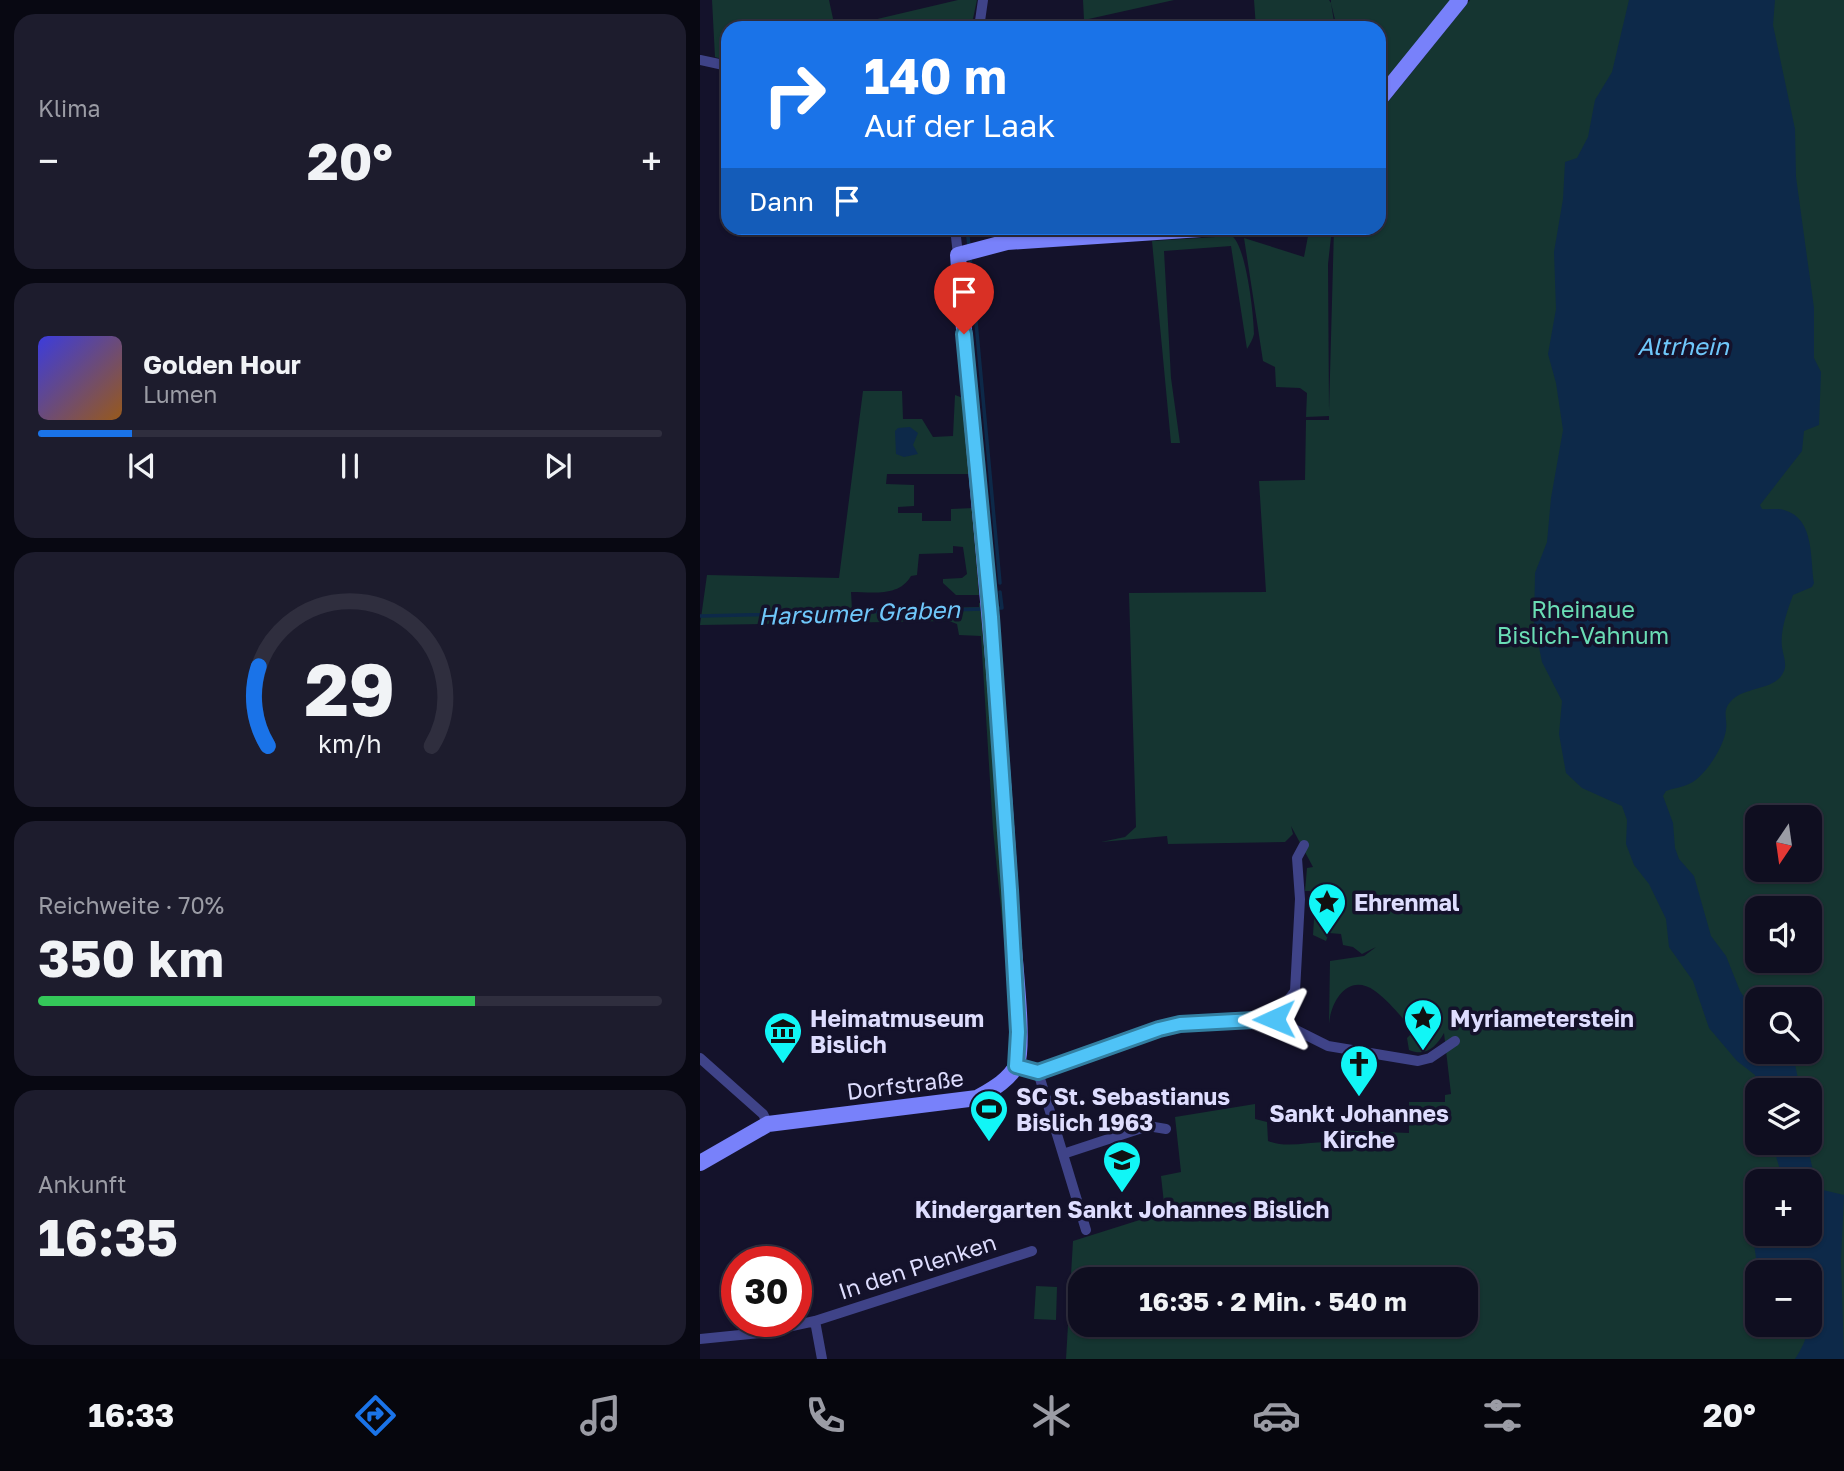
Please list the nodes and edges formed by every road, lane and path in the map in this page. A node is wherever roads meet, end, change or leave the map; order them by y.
1 (983, 0) edge
2 (1460, 0) edge
3 (980, 21) edge
4 (700, 60) edge
5 (721, 64) edge
6 (1386, 91) edge
7 (956, 235) edge
8 (1112, 235) edge
9 (957, 255) junction
10 (1304, 845) dead end
11 (1274, 1019) junction
12 (1455, 1041) dead end
13 (700, 1058) edge
14 (1016, 1066) junction
15 (1038, 1072) junction
16 (768, 1124) junction
17 (1166, 1129) dead end
18 (1063, 1154) junction
19 (700, 1163) edge
20 (1086, 1230) dead end
21 (1032, 1251) dead end
22 (815, 1321) junction
23 (700, 1339) edge
24 (822, 1359) edge

1 - 3 street
2 - 6 main road
4 - 5 street
7 - 9 street
8 - 9 main road
9 - 14 main road
10 - 11 street
11 - 12 street
11 - 15 street
13 - 16 street
14 - 15 street
14 - 16 main road, Dorfstraße
15 - 18 street
16 - 19 main road, Dorfstraße
17 - 18 street
18 - 20 street
21 - 22 street, In den Plenken
22 - 23 street, In den Plenken
22 - 24 street, In den Plenken

